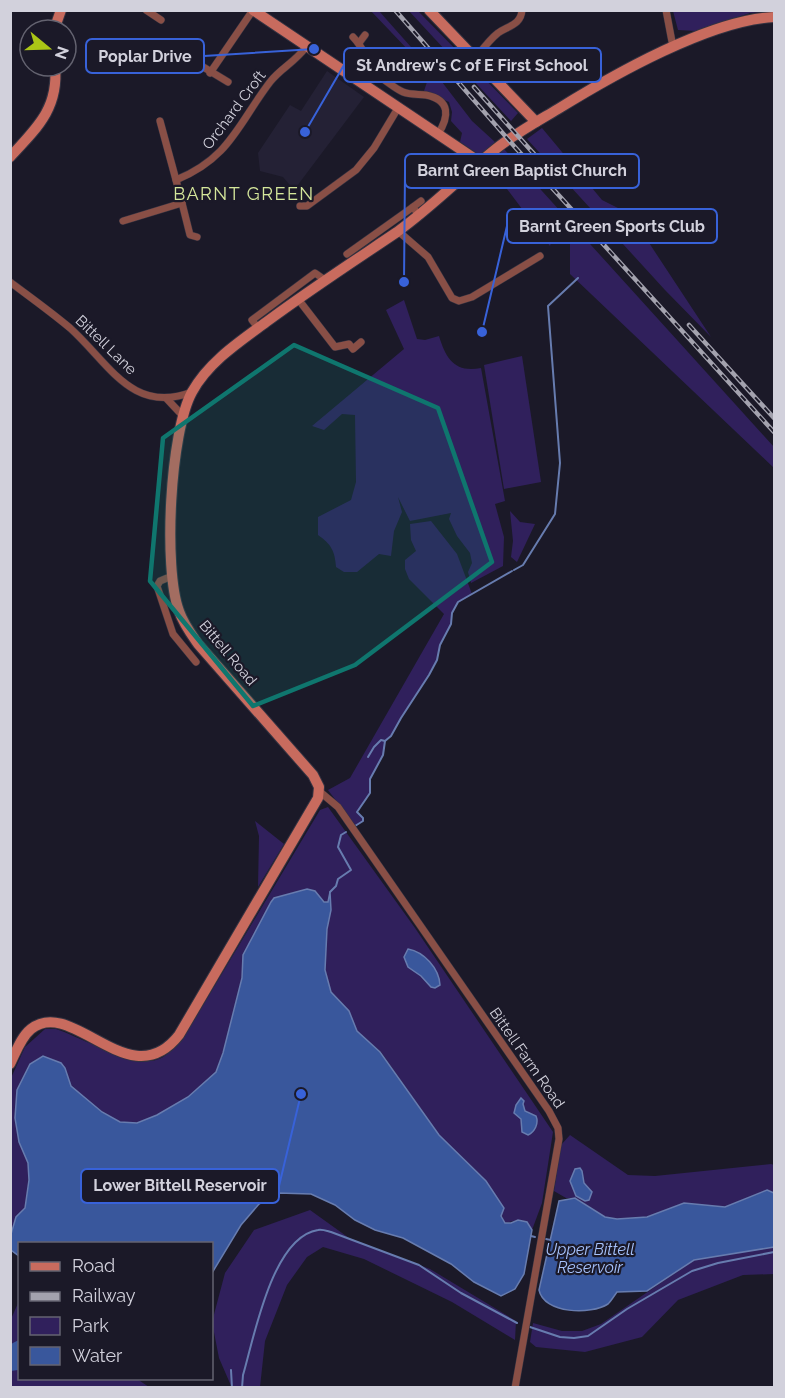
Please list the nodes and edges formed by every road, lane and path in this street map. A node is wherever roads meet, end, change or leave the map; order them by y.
1 (146, 10) edge
2 (253, 10) edge
3 (429, 10) edge
4 (522, 10) edge
5 (666, 10) edge
6 (774, 17) edge
7 (161, 20) dead end
8 (365, 35) dead end
9 (353, 37) dead end
10 (359, 43) junction
11 (306, 47) junction
12 (673, 47) junction
13 (190, 59) dead end
14 (475, 59) junction
15 (210, 73) junction
16 (56, 78) edge
17 (228, 82) dead end
18 (398, 108) junction
19 (160, 121) dead end
20 (536, 122) junction
21 (438, 134) junction
22 (10, 157) edge
23 (481, 163) junction
24 (176, 180) junction
25 (421, 201) dead end
26 (182, 203) junction
27 (300, 206) dead end
28 (416, 211) junction
29 (123, 221) dead end
30 (398, 231) junction
31 (196, 237) dead end
32 (367, 246) junction
33 (347, 254) dead end
34 (540, 256) dead end
35 (325, 280) junction
36 (10, 282) edge
37 (298, 299) junction
38 (258, 328) junction
39 (361, 342) dead end
40 (192, 392) junction
41 (167, 399) junction
42 (182, 415) junction
43 (172, 576) junction
44 (196, 662) dead end
45 (319, 790) junction
46 (10, 1065) edge
47 (515, 1388) edge

1 - 7 street
2 - 11 main road
2 - 15 street
3 - 14 main road
4 - 14 street
5 - 12 street
6 - 12 main road, Bittell Road
8 - 10 street
9 - 10 street
10 - 21 street
11 - 18 main road
11 - 24 street, Orchard Croft
12 - 20 main road, Bittell Road
13 - 15 street
14 - 20 main road
15 - 17 street
16 - 22 main road
18 - 21 main road
18 - 27 street
19 - 24 street
20 - 23 main road, Bittell Road
21 - 23 main road
23 - 28 main road, Bittell Road
24 - 26 street
25 - 28 street
26 - 29 street
26 - 31 street
28 - 30 main road, Bittell Road
28 - 32 street
30 - 32 main road, Bittell Road
30 - 34 street
32 - 33 street
32 - 35 main road, Bittell Road
35 - 37 main road, Bittell Road
35 - 38 street
36 - 41 street, Bittell Lane
37 - 38 main road, Bittell Road
37 - 39 street
38 - 40 main road, Bittell Road
40 - 41 street
40 - 42 main road, Bittell Road
41 - 42 street
42 - 43 main road, Bittell Road
43 - 44 street
43 - 45 main road, Bittell Road
45 - 46 main road
45 - 47 street, Bittell Farm Road

